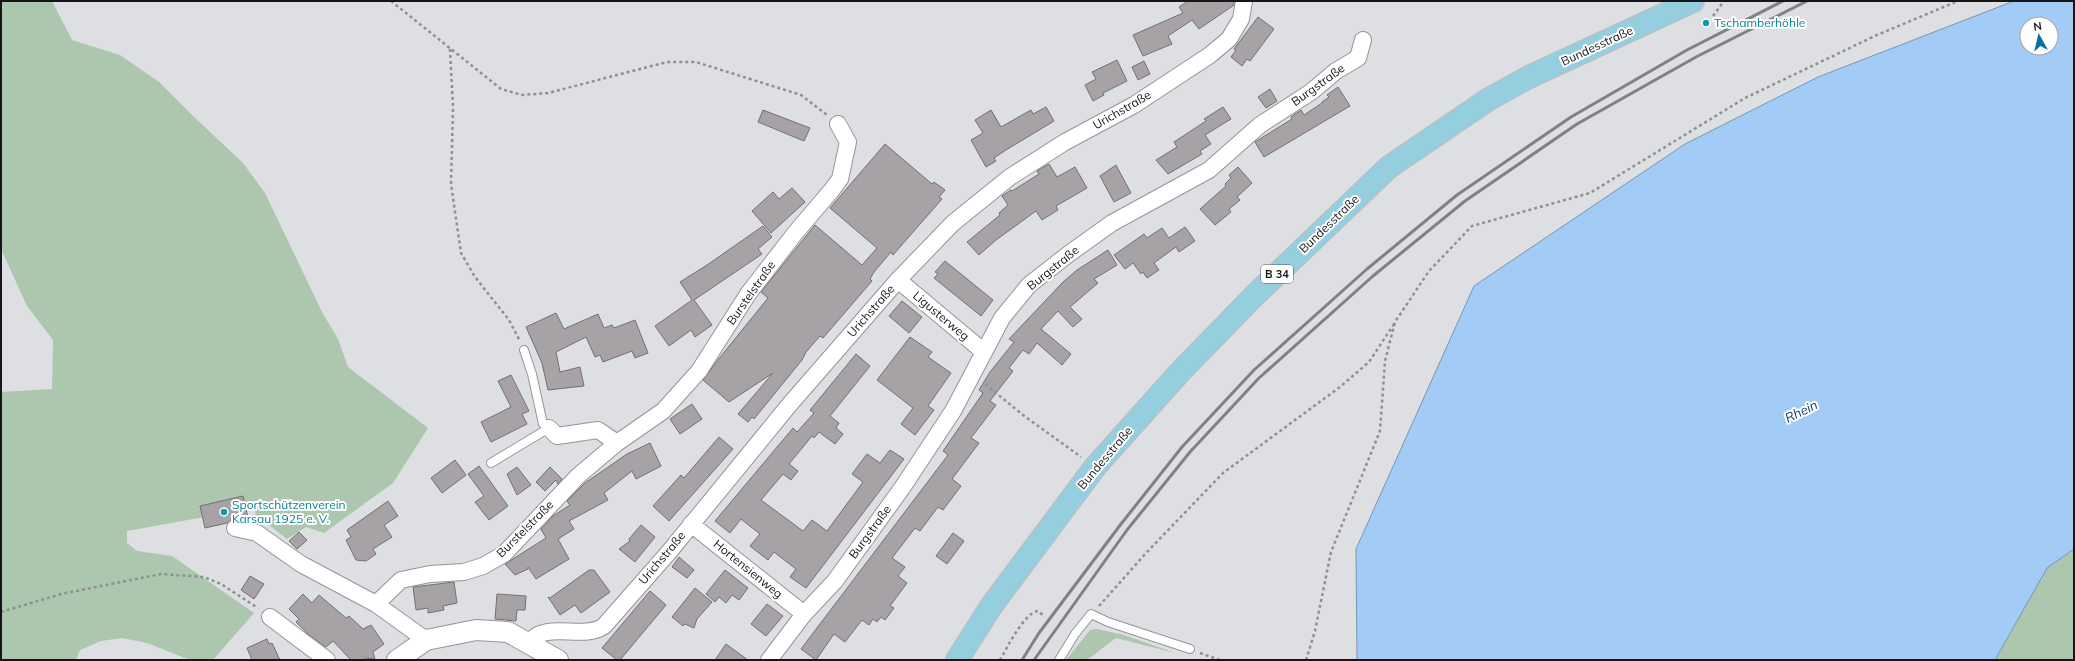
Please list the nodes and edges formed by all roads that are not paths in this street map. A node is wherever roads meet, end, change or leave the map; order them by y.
1 (1244, 1) edge
2 (1694, 1) edge
3 (1363, 40) dead end
4 (838, 124) road end
5 (898, 280) junction
6 (524, 350) road end
7 (984, 352) junction
8 (549, 428) junction
9 (617, 443) junction
10 (490, 463) dead end
11 (691, 524) junction
12 (235, 528) dead end
13 (376, 604) junction
14 (804, 614) junction
15 (270, 617) road end
16 (426, 640) junction
17 (528, 644) junction
18 (1190, 649) road end
19 (327, 660) edge
20 (397, 660) edge
21 (558, 660) edge
22 (769, 660) edge
23 (957, 660) edge
24 (1059, 660) edge

1 - 5 street, Urichstraße
2 - 23 main road, Bundesstraße / B 34
3 - 7 street, Burgstraße
4 - 9 street, Burstelstraße
5 - 7 street, Ligusterweg
5 - 11 street, Urichstraße
6 - 8 lane
7 - 14 street, Burgstraße
8 - 9 street
8 - 10 lane
9 - 13 street, Burstelstraße
11 - 14 street, Hortensienweg
11 - 17 street, Urichstraße
12 - 13 street
13 - 16 street
14 - 22 street, Burgstraße
15 - 19 street
16 - 17 street
16 - 20 street
17 - 21 street
18 - 24 lane

